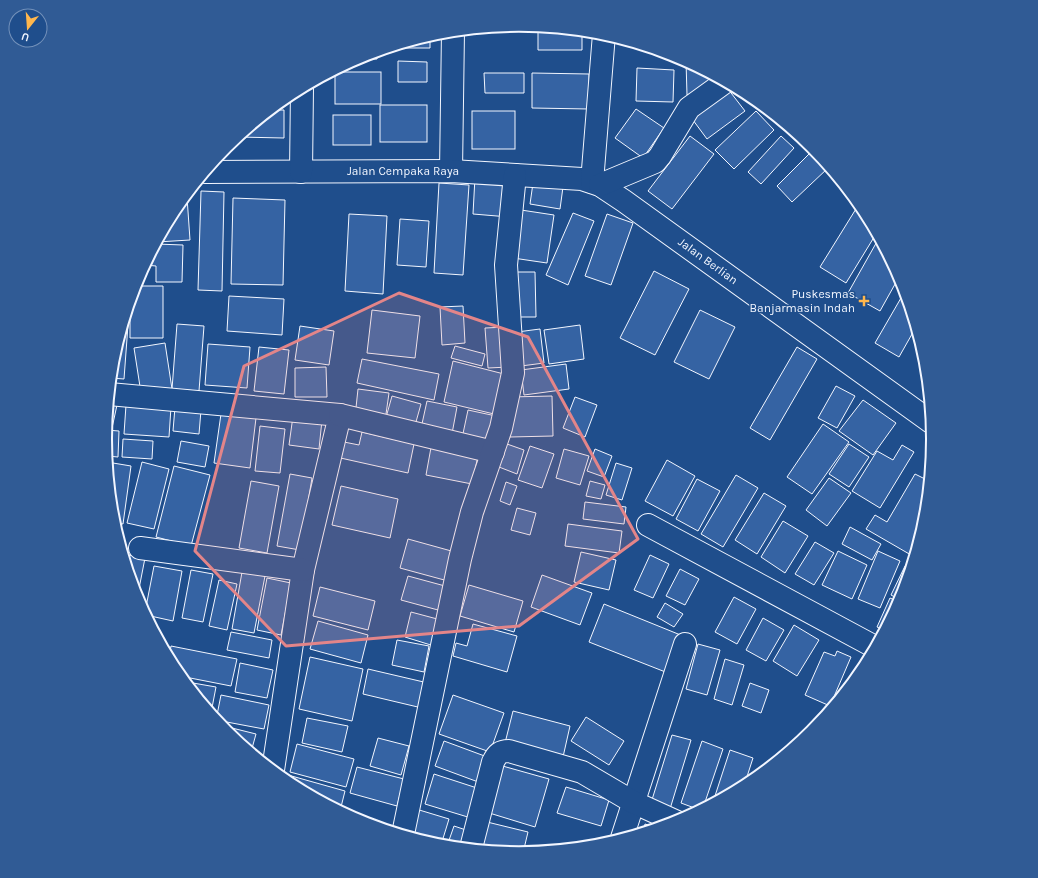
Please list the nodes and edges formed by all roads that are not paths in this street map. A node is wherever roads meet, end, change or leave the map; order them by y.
1 (453, 38) edge
2 (604, 41) edge
3 (720, 86) edge
4 (302, 96) edge
5 (451, 171) junction
6 (212, 172) edge
7 (301, 172) junction
8 (515, 175) junction
9 (596, 183) junction
10 (114, 394) edge
11 (340, 415) junction
12 (925, 418) edge
13 (493, 452) junction
14 (648, 525) dead end
15 (140, 548) dead end
16 (303, 570) junction
17 (686, 644) dead end
18 (870, 644) edge
19 (274, 764) edge
20 (633, 802) junction
21 (668, 818) edge
22 (404, 829) edge
23 (624, 832) edge
24 (472, 843) edge

1 - 5 street
2 - 9 street
3 - 9 street
4 - 7 street
5 - 7 street, Jalan Cempaka Raya
5 - 8 street, Jalan Cempaka Raya
6 - 7 street, Jalan Cempaka Raya
8 - 9 street, Jalan Cempaka Raya
8 - 13 street
9 - 12 street, Jalan Berlian
10 - 11 street
11 - 13 street
11 - 16 street
13 - 22 street
14 - 18 street
15 - 16 street
16 - 19 street
17 - 20 street
20 - 21 street
20 - 23 street
20 - 24 street

